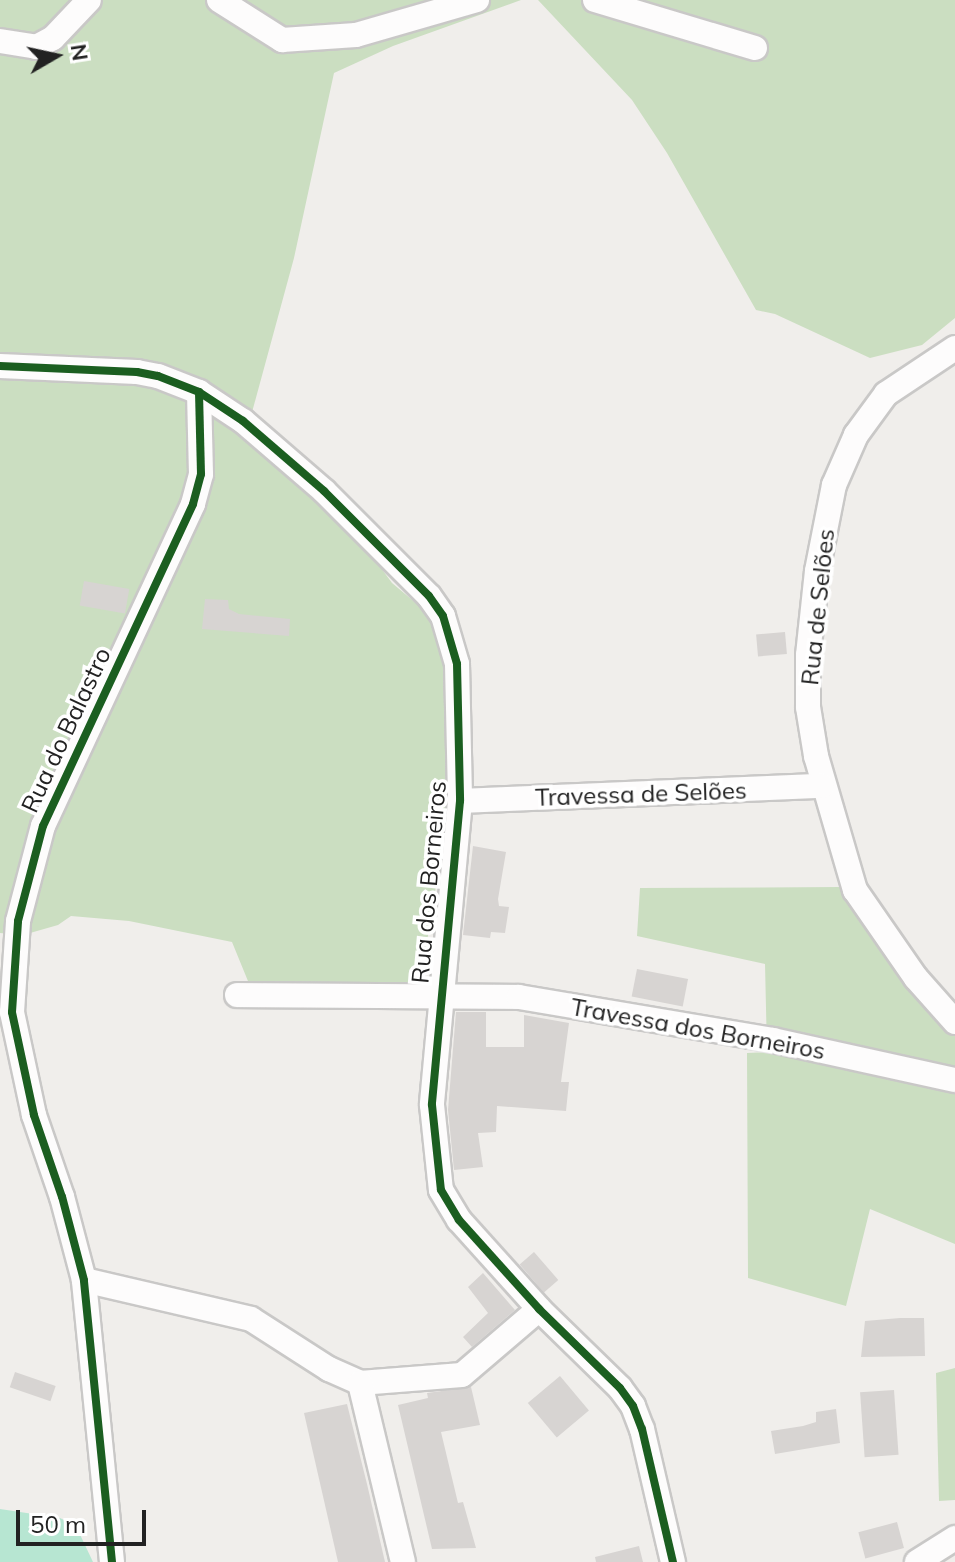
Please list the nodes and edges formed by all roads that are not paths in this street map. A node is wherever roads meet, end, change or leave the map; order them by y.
1 (89, 0) edge
2 (219, 0) edge
3 (477, 0) edge
4 (595, 0) edge
5 (0, 41) edge
6 (755, 48) dead end
7 (955, 348) edge
8 (0, 366) edge
9 (199, 392) junction
10 (822, 786) junction
11 (460, 801) junction
12 (9, 921) edge
13 (439, 994) junction
14 (237, 995) dead end
15 (955, 1022) edge
16 (955, 1080) edge
17 (84, 1280) junction
18 (539, 1309) junction
19 (360, 1383) junction
20 (955, 1538) edge
21 (112, 1562) edge
22 (403, 1562) edge
23 (673, 1562) edge
24 (917, 1562) edge

1 - 5 street
2 - 3 street
4 - 6 street
7 - 10 street, Rua de Selões
8 - 9 street, Rua dos Borneiros
9 - 11 street, Rua dos Borneiros
9 - 12 street, Rua do Balastro
10 - 11 street, Travessa de Selões
10 - 15 street, Rua de Selões
11 - 13 street, Rua dos Borneiros
12 - 17 street, Rua do Balastro
13 - 14 street, Travessa dos Borneiros
13 - 16 street, Travessa dos Borneiros
13 - 18 street, Rua dos Borneiros
17 - 19 street
17 - 21 street, Rua do Balastro
18 - 19 street
18 - 23 street, Rua dos Borneiros
19 - 22 street
20 - 24 street

